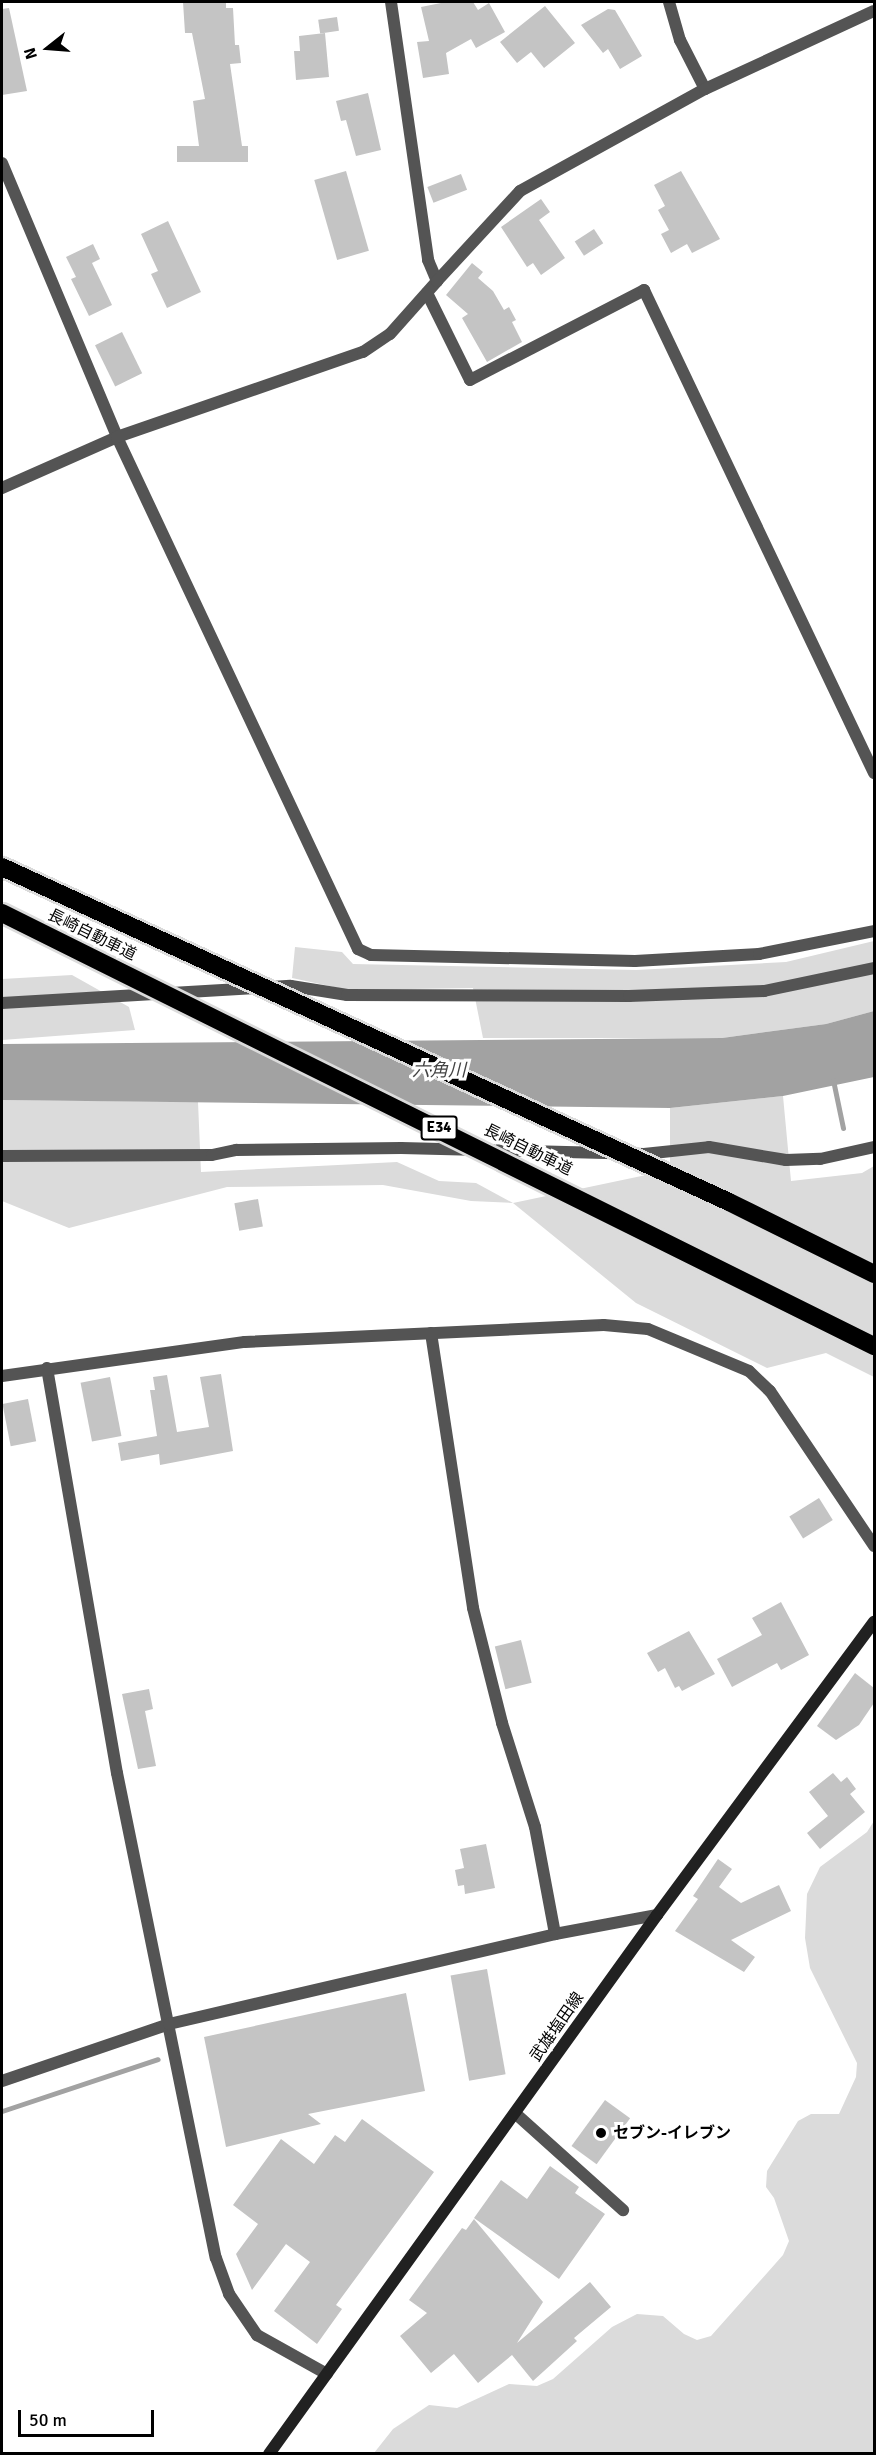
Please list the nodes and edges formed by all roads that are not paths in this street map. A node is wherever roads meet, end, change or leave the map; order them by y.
1 (391, 2) edge
2 (669, 2) edge
3 (874, 11) edge
4 (705, 89) junction
5 (2, 163) edge
6 (437, 281) junction
7 (427, 293) junction
8 (117, 437) junction
9 (2, 488) edge
10 (874, 773) edge
11 (2, 867) edge
12 (2, 913) edge
13 (874, 931) edge
14 (874, 968) edge
15 (2, 1003) edge
16 (874, 1147) edge
17 (2, 1156) edge
18 (874, 1274) edge
19 (431, 1333) junction
20 (874, 1346) edge
21 (47, 1368) junction
22 (2, 1376) edge
23 (874, 1546) edge
24 (874, 1622) edge
25 (657, 1915) junction
26 (555, 1934) junction
27 (169, 2024) junction
28 (2, 2081) edge
29 (516, 2114) junction
30 (623, 2210) dead end
31 (327, 2374) junction
32 (269, 2454) edge

1 - 6 street
2 - 4 street
3 - 4 street
4 - 6 street
5 - 8 street
6 - 7 street
7 - 8 street
7 - 10 street
8 - 9 street
8 - 13 street
11 - 18 highway, 長崎自動車道, bridge
12 - 20 highway, 長崎自動車道 / E34, bridge
14 - 15 street
16 - 17 street
19 - 21 street
19 - 23 street
19 - 26 street
21 - 22 street
21 - 27 street
24 - 25 main road, 武雄塩田線
25 - 26 street
25 - 29 main road, 武雄塩田線
26 - 27 street
27 - 28 street
27 - 31 street
29 - 30 street
29 - 31 main road, 武雄塩田線
31 - 32 main road, 武雄塩田線

